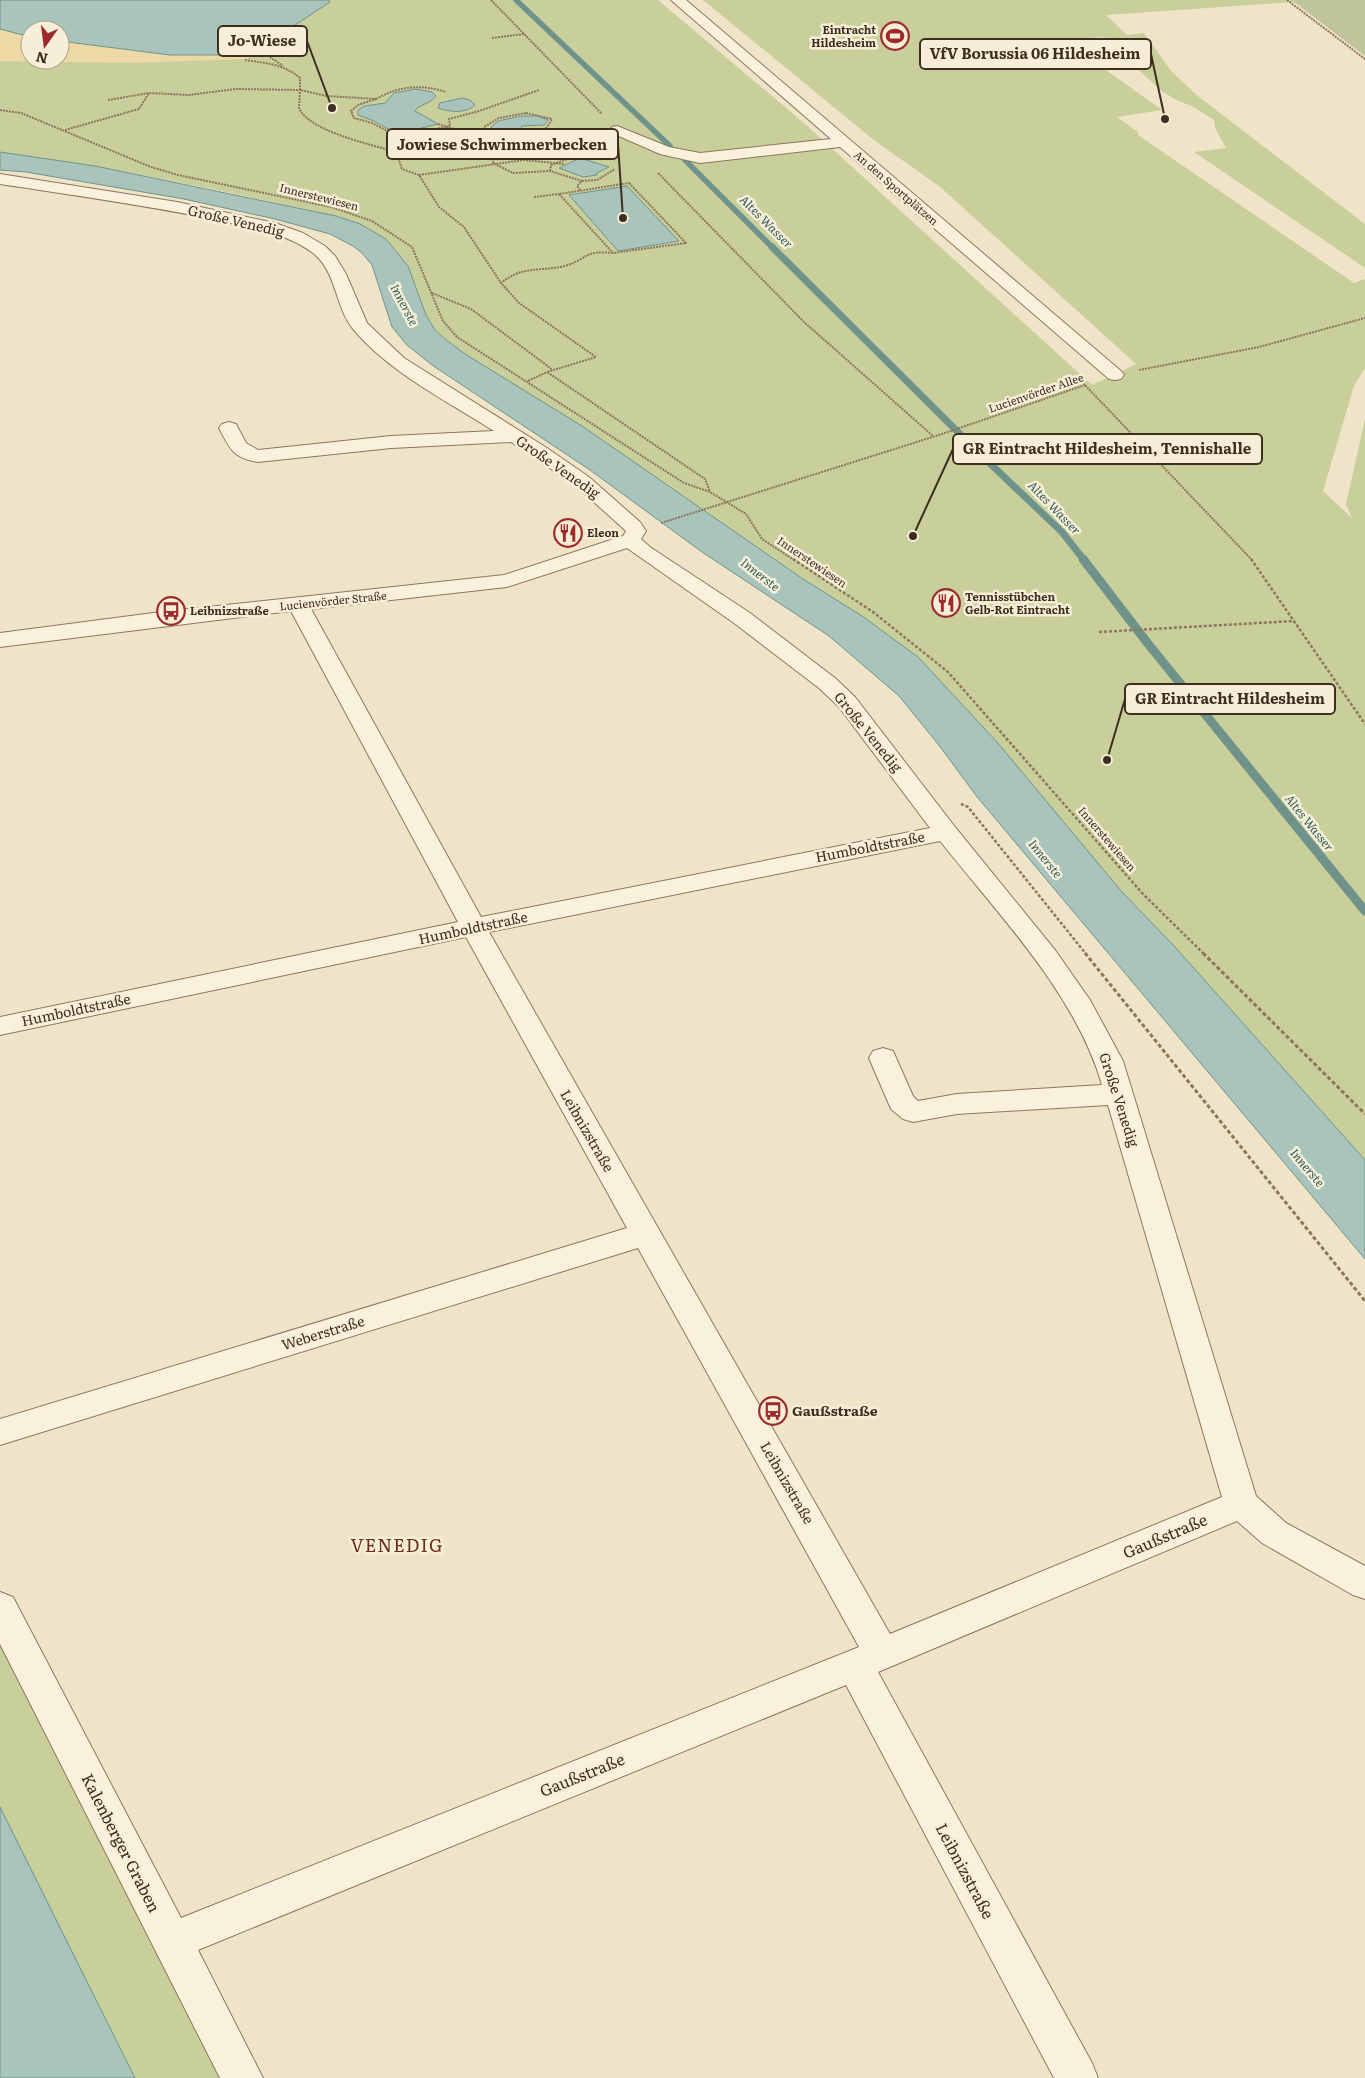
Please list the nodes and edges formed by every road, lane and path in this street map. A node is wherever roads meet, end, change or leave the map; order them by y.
1 (491, 0) edge
2 (678, 0) edge
3 (1288, 0) edge
4 (243, 31) dead end
5 (525, 34) junction
6 (278, 38) dead end
7 (492, 38) dead end
8 (260, 50) dead end
9 (245, 60) dead end
10 (1365, 60) edge
11 (283, 66) junction
12 (300, 90) junction
13 (539, 90) dead end
14 (446, 92) dead end
15 (149, 93) junction
16 (376, 99) junction
17 (108, 100) dead end
18 (0, 110) edge
19 (438, 124) dead end
20 (450, 126) junction
21 (617, 130) joint
22 (64, 131) junction
23 (461, 136) junction
24 (499, 138) junction
25 (476, 142) junction
26 (843, 142) junction
27 (396, 152) junction
28 (573, 157) dead end
29 (493, 163) junction
30 (555, 163) junction
31 (564, 164) dead end
32 (615, 169) dead end
33 (550, 171) junction
34 (659, 173) dead end
35 (419, 175) junction
36 (0, 179) edge
37 (582, 181) junction
38 (580, 190) junction
39 (559, 194) junction
40 (534, 197) dead end
41 (614, 254) junction
42 (501, 284) junction
43 (431, 293) junction
44 (1365, 318) edge
45 (553, 370) junction
46 (547, 372) junction
47 (1115, 375) junction
48 (528, 381) junction
49 (1085, 385) junction
50 (229, 428) dead end
51 (515, 436) junction
52 (933, 436) junction
53 (710, 492) junction
54 (730, 502) junction
55 (655, 525) dead end
56 (630, 540) junction
57 (298, 605) junction
58 (1294, 621) junction
59 (1099, 632) dead end
60 (0, 640) edge
61 (1365, 724) edge
62 (959, 803) dead end
63 (946, 832) junction
64 (473, 929) junction
65 (0, 1026) edge
66 (883, 1058) dead end
67 (1119, 1094) junction
68 (1365, 1114) edge
69 (646, 1234) junction
70 (1365, 1301) edge
71 (0, 1432) edge
72 (1241, 1504) junction
73 (1365, 1584) edge
74 (0, 1608) edge
75 (868, 1659) junction
76 (172, 1942) junction
77 (242, 2078) edge
78 (1077, 2078) edge

1 - 5 path
2 - 26 street, An den Sportplätzen
3 - 10 path
4 - 6 path
5 - 7 path
5 - 21 path
8 - 11 path
9 - 11 path
11 - 12 path
12 - 15 path
12 - 16 path
12 - 27 path
13 - 20 path
14 - 16 path
15 - 17 path
15 - 22 path
16 - 20 path
18 - 22 path, Innerstewiesen
19 - 20 path
20 - 23 path
21 - 26 street
22 - 43 path, Innerstewiesen
23 - 25 path
23 - 27 path
24 - 24 path
24 - 25 path
25 - 29 path
26 - 47 street, An den Sportplätzen
27 - 35 path
28 - 30 path
29 - 30 path
29 - 33 path
29 - 35 path
30 - 31 path
30 - 33 path
32 - 37 path
33 - 37 path
34 - 52 path
35 - 42 path
36 - 51 street, Große Venedig
37 - 38 path
38 - 39 path
38 - 41 path
39 - 40 path
39 - 41 path
41 - 42 path
42 - 45 path
43 - 45 path
43 - 48 path, Innerstewiesen
44 - 47 path, Lucienvörder Allee
45 - 46 path
46 - 48 path
46 - 53 path
47 - 49 path, Lucienvörder Allee
48 - 53 path, Innerstewiesen
49 - 52 path, Lucienvörder Allee
49 - 58 path
50 - 51 street
51 - 56 street, Große Venedig
52 - 54 path, Lucienvörder Allee
53 - 54 path, Innerstewiesen
54 - 55 path, Lucienvörder Allee
54 - 68 path, Innerstewiesen
56 - 57 street, Lucienvörder Straße
56 - 63 street, Große Venedig
57 - 60 street, Lucienvörder Straße
57 - 64 street, Leibnizstraße
58 - 59 path
58 - 61 path
62 - 70 path
63 - 64 street, Humboldtstraße
63 - 67 street, Große Venedig
64 - 65 street, Humboldtstraße
64 - 69 street, Leibnizstraße
66 - 67 street
67 - 72 street, Große Venedig
69 - 71 street, Weberstraße
69 - 75 street, Leibnizstraße
72 - 73 street
72 - 75 street, Gaußstraße
74 - 76 street, Kalenberger Graben
75 - 76 street, Gaußstraße
75 - 78 street, Leibnizstraße
76 - 77 street, Kalenberger Graben

